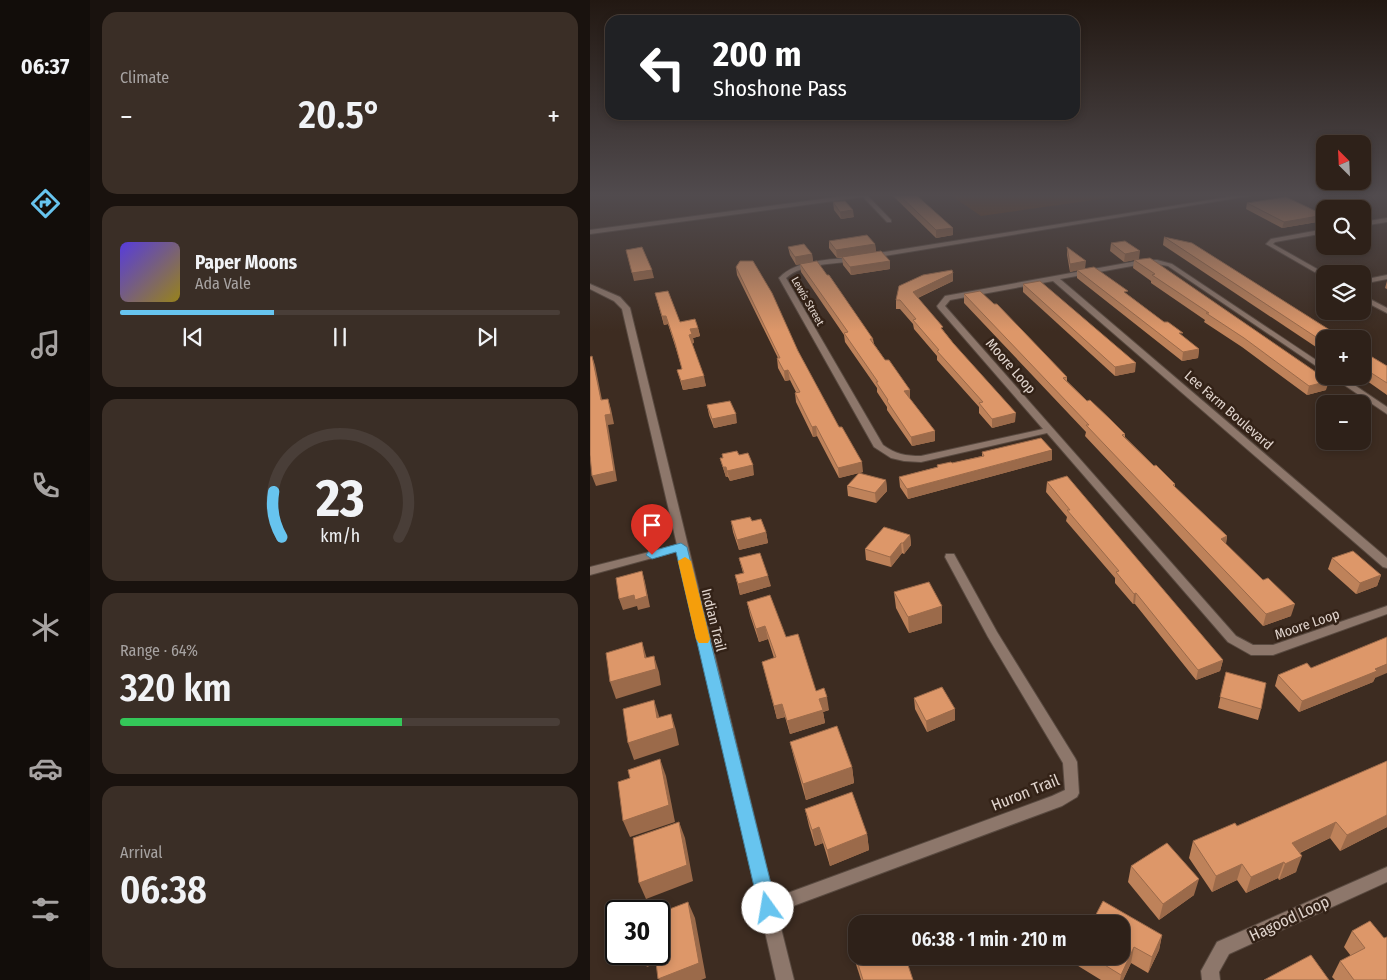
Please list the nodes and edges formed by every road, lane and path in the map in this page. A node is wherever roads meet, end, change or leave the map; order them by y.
1 (976, 240) edge
2 (1275, 240) edge
3 (1316, 271) edge
4 (1387, 277) edge
5 (1054, 278) junction
6 (1371, 280) edge
7 (590, 286) edge
8 (1371, 303) edge
9 (1387, 311) edge
10 (1316, 364) edge
11 (1348, 385) edge
12 (1387, 411) edge
13 (1049, 430) junction
14 (681, 547) junction
15 (950, 557) dead end
16 (1387, 564) edge
17 (590, 571) edge
18 (1387, 610) edge
19 (1387, 874) edge
20 (768, 908) junction
21 (785, 980) edge
22 (1211, 980) edge

1 - 13 street, Lewis Street
2 - 3 street
4 - 6 street
5 - 10 street, Moore Loop
5 - 13 street, Moore Loop
5 - 16 street, Lee Farm Boulevard
7 - 14 street, Indian Trail
8 - 9 street
11 - 12 street
13 - 18 street, Moore Loop
14 - 17 street
14 - 20 street, Indian Trail
15 - 20 street, Huron Trail
19 - 22 street, Hagood Loop
20 - 21 street, Indian Trail

